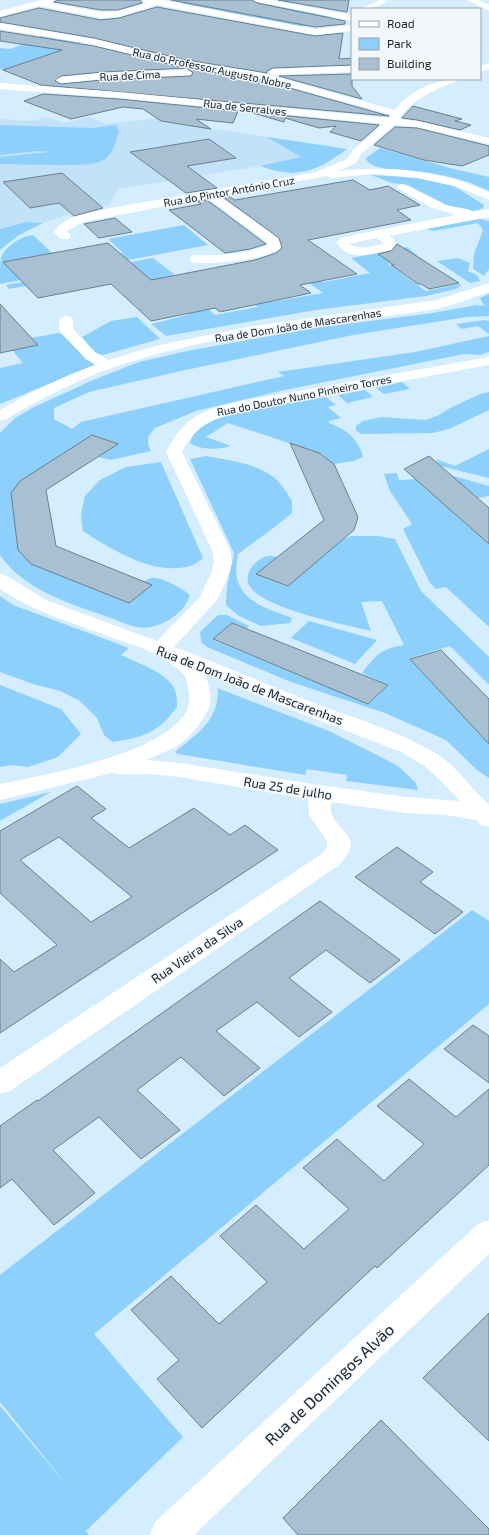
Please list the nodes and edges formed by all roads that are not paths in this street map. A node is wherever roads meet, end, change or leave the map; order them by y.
1 (50, 0) edge
2 (145, 0) edge
3 (257, 0) edge
4 (471, 0) edge
5 (159, 1) edge
6 (387, 1) edge
7 (38, 3) junction
8 (0, 8) edge
9 (366, 8) edge
10 (489, 8) edge
11 (11, 11) junction
12 (0, 14) edge
13 (349, 16) edge
14 (0, 26) edge
15 (351, 28) edge
16 (306, 30) junction
17 (351, 69) edge
18 (238, 72) junction
19 (451, 80) edge
20 (2, 86) edge
21 (395, 118) junction
22 (489, 141) edge
23 (352, 161) junction
24 (372, 171) junction
25 (319, 175) junction
26 (403, 187) dead end
27 (210, 195) junction
28 (489, 196) edge
29 (486, 213) edge
30 (378, 234) dead end
31 (65, 236) dead end
32 (196, 259) dead end
33 (488, 287) edge
34 (66, 320) dead end
35 (489, 361) edge
36 (107, 366) junction
37 (0, 416) edge
38 (0, 580) edge
39 (160, 649) junction
40 (92, 771) junction
41 (0, 792) edge
42 (319, 793) junction
43 (487, 815) edge
44 (0, 1083) edge
45 (489, 1234) edge
46 (168, 1535) edge

1 - 7 street
2 - 5 street
3 - 13 street
4 - 10 street
5 - 7 street
5 - 16 street
6 - 9 street
7 - 11 street
8 - 11 street
11 - 12 street
13 - 16 street
14 - 18 street, Rua do Professor Augusto Nobre
15 - 16 street
17 - 18 street, Rua de Cima
18 - 20 street, Rua de Cima
18 - 21 street, Rua do Professor Augusto Nobre
19 - 21 street, Rua do Pintor António Cruz
20 - 21 street, Rua de Serralves
21 - 22 street, Rua de Serralves
21 - 23 street, Rua do Pintor António Cruz
23 - 24 street
23 - 25 street, Rua do Pintor António Cruz
24 - 25 street
24 - 28 street
25 - 27 street, Rua do Pintor António Cruz
26 - 29 street
27 - 31 street, Rua do Pintor António Cruz
27 - 32 street
29 - 30 street
33 - 36 street, Rua de Dom João de Mascarenhas
34 - 36 street
35 - 39 street, Rua do Doutor Nuno Pinheiro Torres
36 - 37 street, Rua de Dom João de Mascarenhas
38 - 39 street, Rua de Dom João de Mascarenhas
39 - 40 street
39 - 43 street, Rua de Dom João de Mascarenhas
40 - 41 street
40 - 42 street, Rua 25 de julho
42 - 43 street, Rua 25 de julho
42 - 44 street, Rua Vieira da Silva
45 - 46 street, Rua de Domingos Alvão

